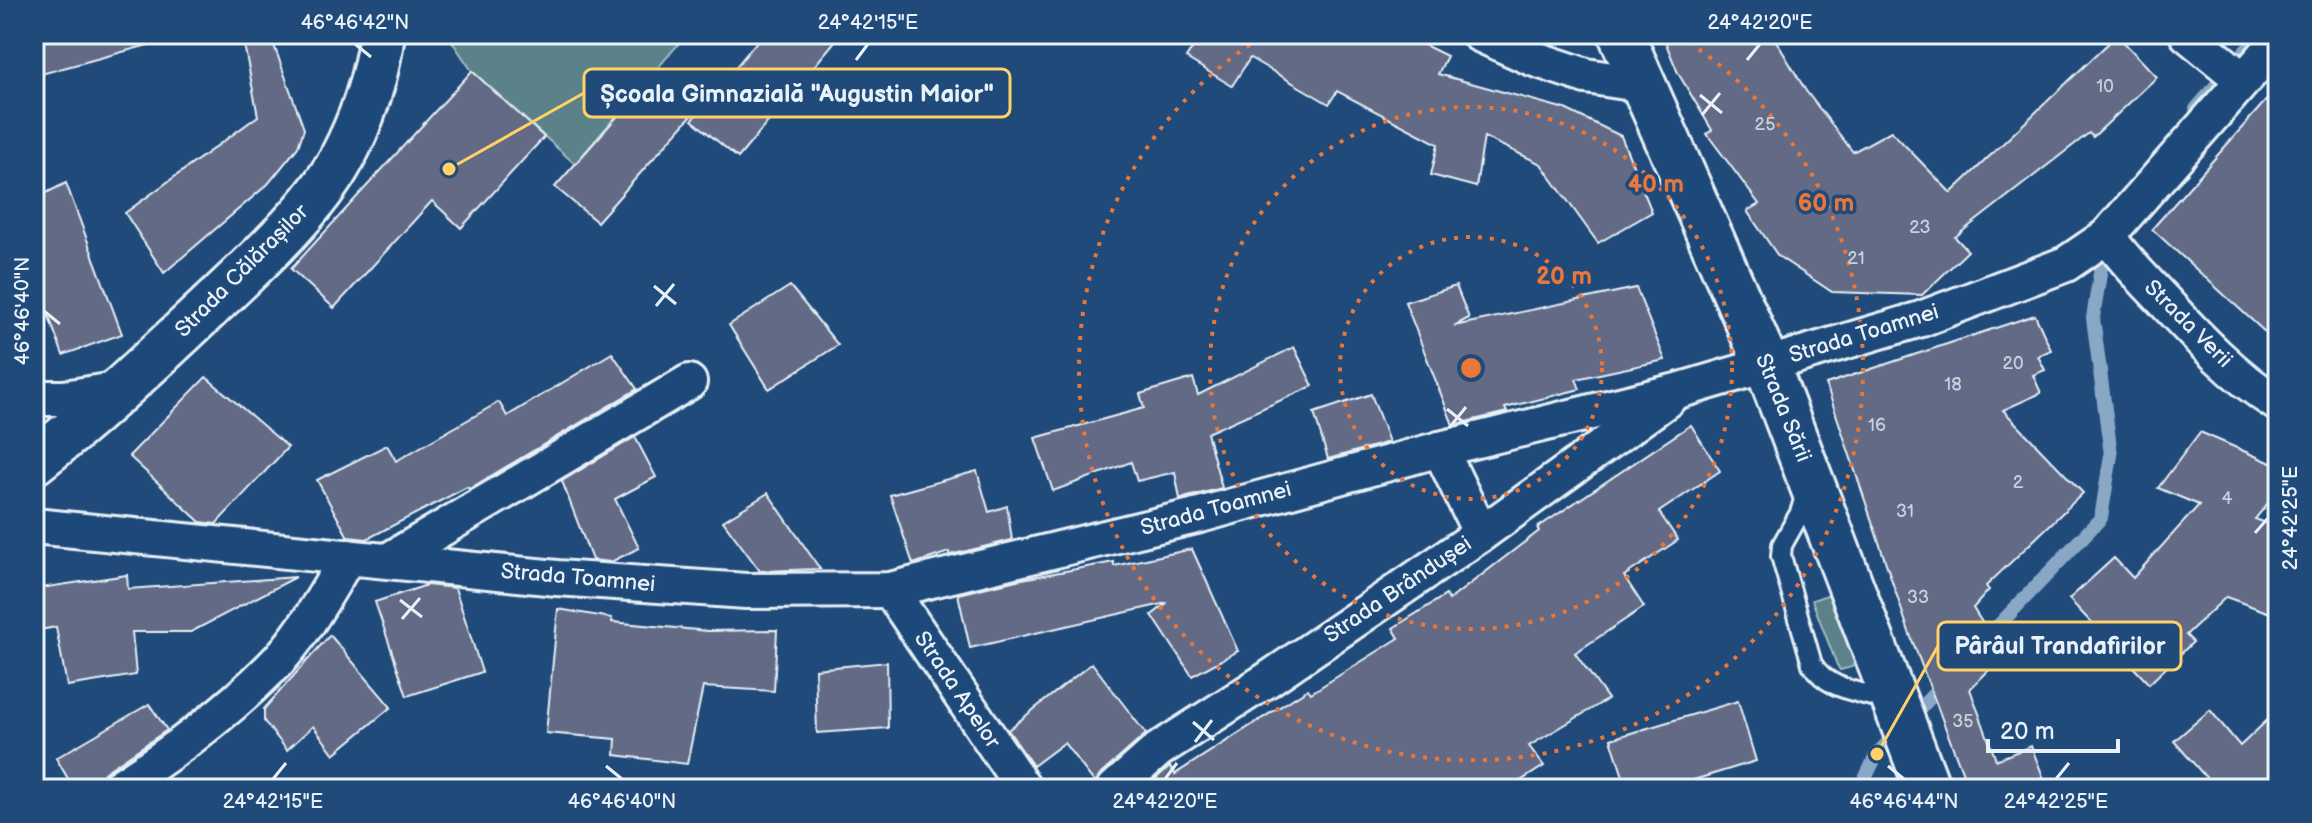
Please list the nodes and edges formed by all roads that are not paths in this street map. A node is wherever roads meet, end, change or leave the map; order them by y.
1 (382, 34) edge
2 (1479, 34) edge
3 (1621, 34) edge
4 (2187, 34) edge
5 (2278, 41) edge
6 (2243, 80) junction
7 (1645, 85) junction
8 (2107, 236) junction
9 (1766, 363) junction
10 (689, 382) dead end
11 (121, 389) junction
12 (1681, 390) junction
13 (34, 398) edge
14 (2278, 404) edge
15 (1440, 449) junction
16 (34, 462) edge
17 (1811, 479) junction
18 (34, 526) edge
19 (1481, 534) junction
20 (348, 557) junction
21 (389, 560) junction
22 (890, 590) junction
23 (1897, 704) junction
24 (1922, 772) edge
25 (116, 789) edge
26 (1024, 789) edge
27 (1114, 789) edge

1 - 11 street, Strada Călărașilor
2 - 7 street
3 - 7 street, Strada Sării
4 - 6 street
5 - 6 street, Strada Toamnei
6 - 8 street, Strada Toamnei
7 - 9 street, Strada Sării
8 - 9 street, Strada Toamnei
8 - 14 street, Strada Verii
9 - 12 street, Strada Toamnei
9 - 17 street, Strada Sării
10 - 21 street
11 - 13 street
11 - 16 street, Strada Călărașilor
12 - 15 street, Strada Toamnei
12 - 19 street, Strada Brândușei
15 - 19 street
15 - 22 street, Strada Toamnei
17 - 23 street, Strada Sării
17 - 23 lane
18 - 20 street, Strada Toamnei
19 - 27 street, Strada Brândușei
20 - 21 street, Strada Toamnei
20 - 25 street
21 - 22 street, Strada Toamnei
22 - 26 street, Strada Apelor
23 - 24 street, Strada Sării

